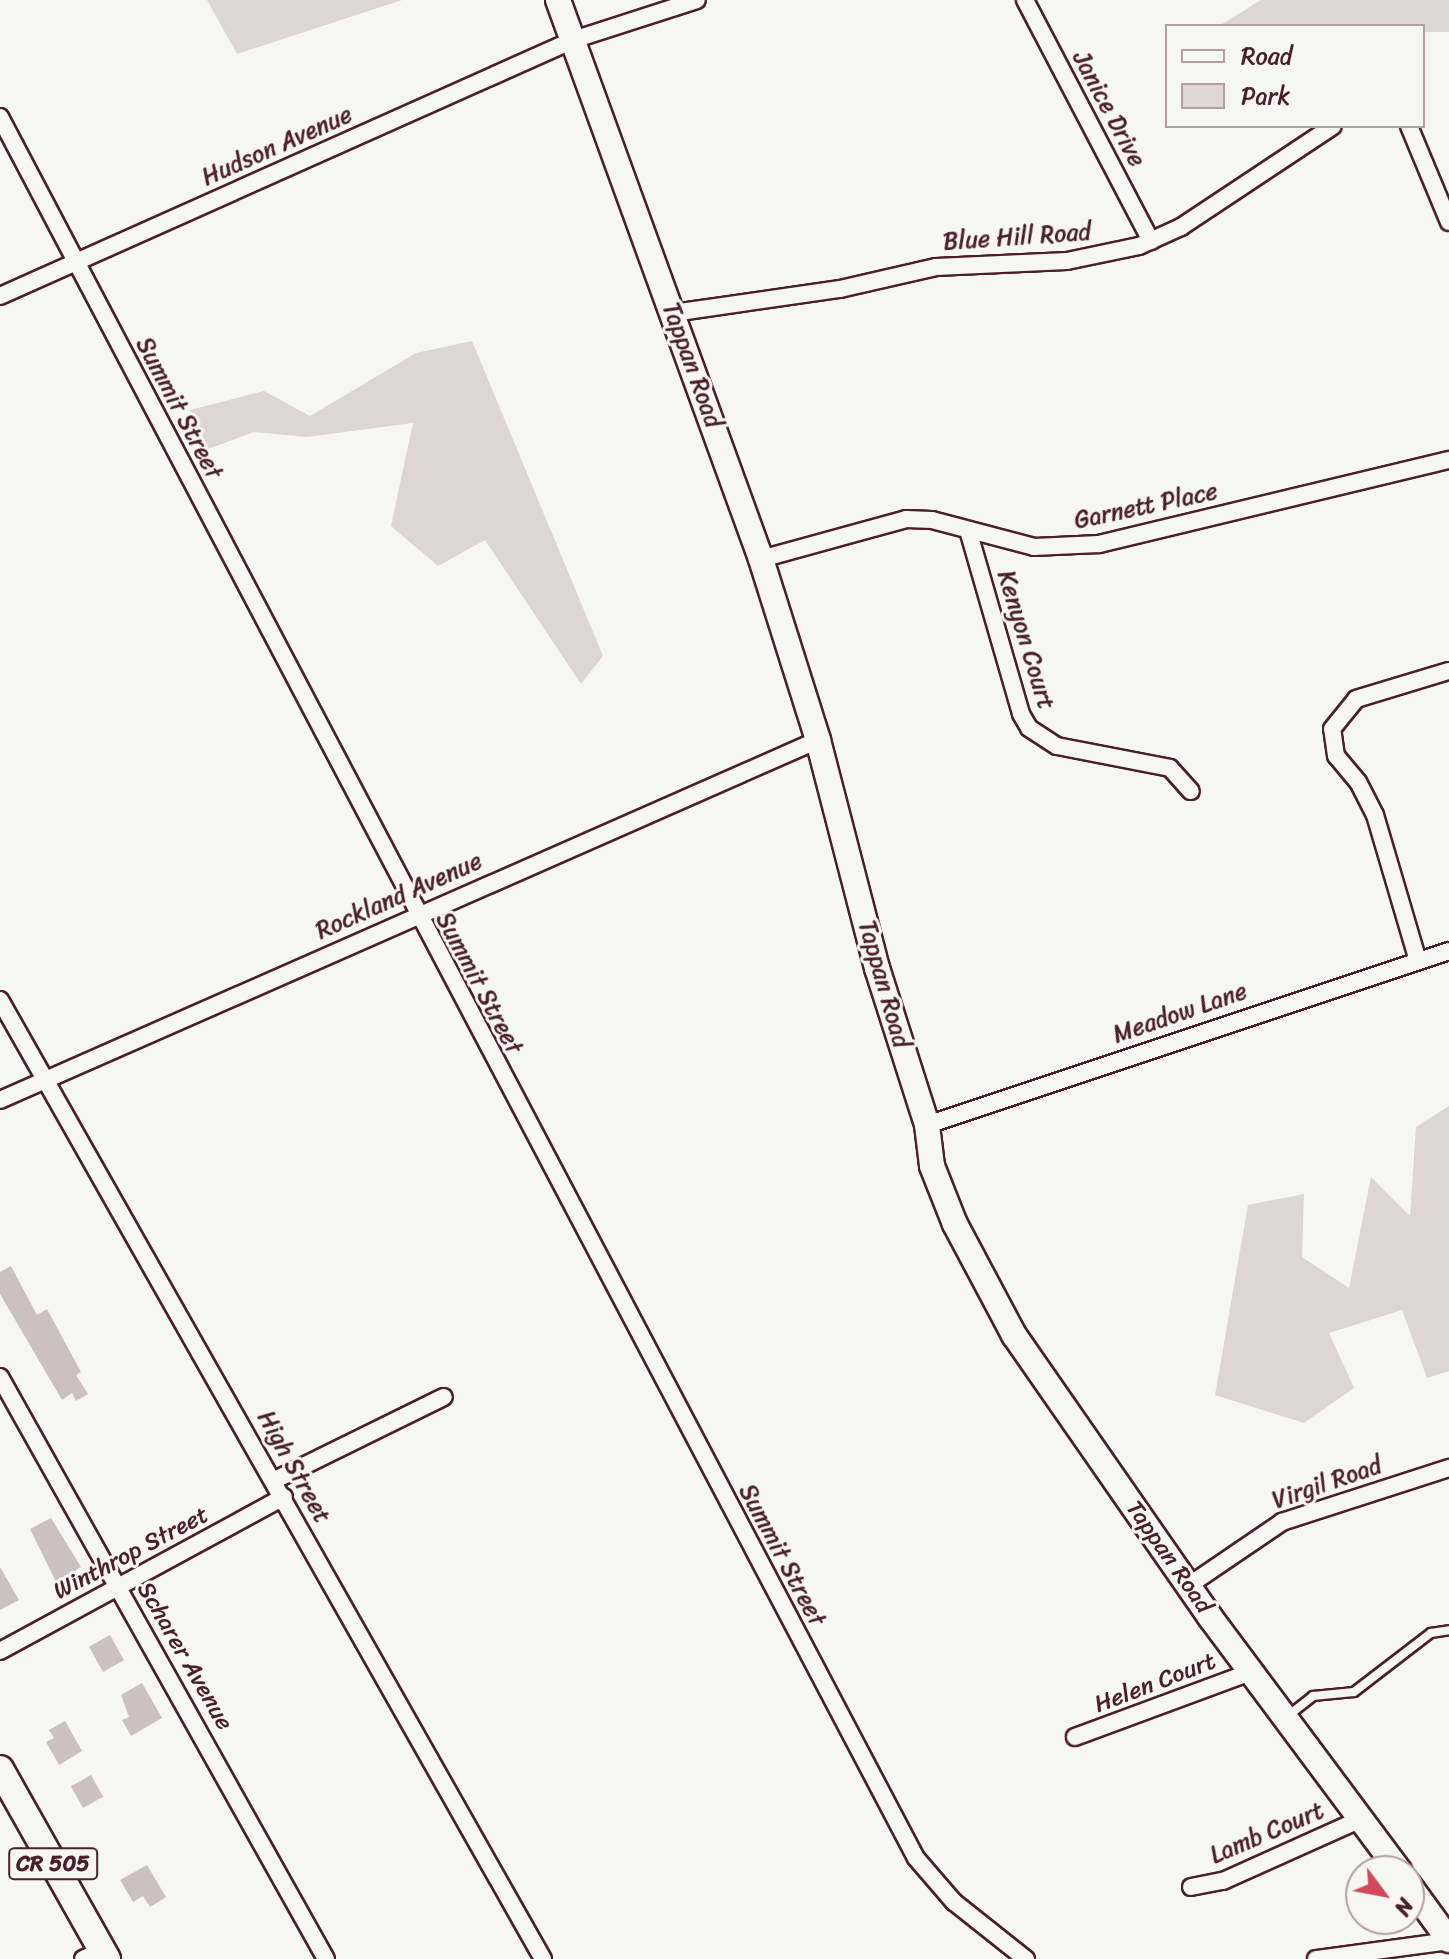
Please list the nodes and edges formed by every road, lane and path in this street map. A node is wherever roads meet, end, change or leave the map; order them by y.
1 (558, 0) edge
2 (697, 0) edge
3 (1025, 0) edge
4 (573, 40) junction
5 (0, 117) edge
6 (1330, 128) edge
7 (1410, 128) edge
8 (1449, 222) edge
9 (1151, 241) junction
10 (76, 262) junction
11 (0, 296) edge
12 (673, 313) junction
13 (1449, 460) edge
14 (968, 530) junction
15 (761, 559) junction
16 (1449, 671) edge
17 (818, 740) junction
18 (1191, 791) dead end
19 (416, 914) junction
20 (1449, 951) edge
21 (1418, 961) junction
22 (0, 1000) edge
23 (45, 1081) junction
24 (0, 1100) edge
25 (927, 1125) junction
26 (0, 1377) edge
27 (444, 1397) dead end
28 (1449, 1468) edge
29 (275, 1480) junction
30 (284, 1497) junction
31 (1188, 1586) junction
32 (119, 1588) junction
33 (1449, 1630) edge
34 (0, 1651) edge
35 (1251, 1672) junction
36 (1285, 1718) junction
37 (1075, 1737) dead end
38 (0, 1769) edge
39 (1361, 1819) junction
40 (1387, 1855) edge
41 (1191, 1887) dead end
42 (1425, 1905) edge
43 (1446, 1931) edge
44 (97, 1956) edge
45 (326, 1959) edge
46 (543, 1959) edge
47 (1026, 1959) edge
48 (1316, 1959) edge

1 - 4 street, Tappan Road
2 - 4 street, Hudson Avenue
3 - 9 street, Janice Drive
4 - 10 street, Hudson Avenue
4 - 12 street, Tappan Road
5 - 10 street, Summit Street
6 - 9 street, Blue Hill Road
7 - 8 street
9 - 12 street, Blue Hill Road
10 - 11 street, Hudson Avenue
10 - 19 street, Summit Street
12 - 15 street, Tappan Road
13 - 14 street, Garnett Place
14 - 15 street, Garnett Place
14 - 18 street, Kenyon Court
15 - 17 street, Tappan Road
16 - 21 street
17 - 19 street, Rockland Avenue
17 - 25 street, Tappan Road
19 - 23 street, Rockland Avenue
19 - 47 street, Summit Street
20 - 21 street, Meadow Lane
21 - 25 street, Meadow Lane
22 - 23 street, High Street
23 - 24 street, Rockland Avenue
23 - 29 street, High Street
25 - 31 street, Tappan Road
26 - 32 street, Scharer Avenue
27 - 29 street
28 - 31 street, Virgil Road
29 - 30 street, High Street
30 - 32 street, Winthrop Street
30 - 46 street, High Street
31 - 35 street, Tappan Road
32 - 34 street, Winthrop Street
32 - 45 street, Scharer Avenue
33 - 36 lane
35 - 36 street, Tappan Road
35 - 37 street, Helen Court
36 - 39 street, Tappan Road
38 - 44 main road, CR 505
39 - 40 street, Tappan Road
39 - 41 street, Lamb Court
42 - 43 street
43 - 48 street

